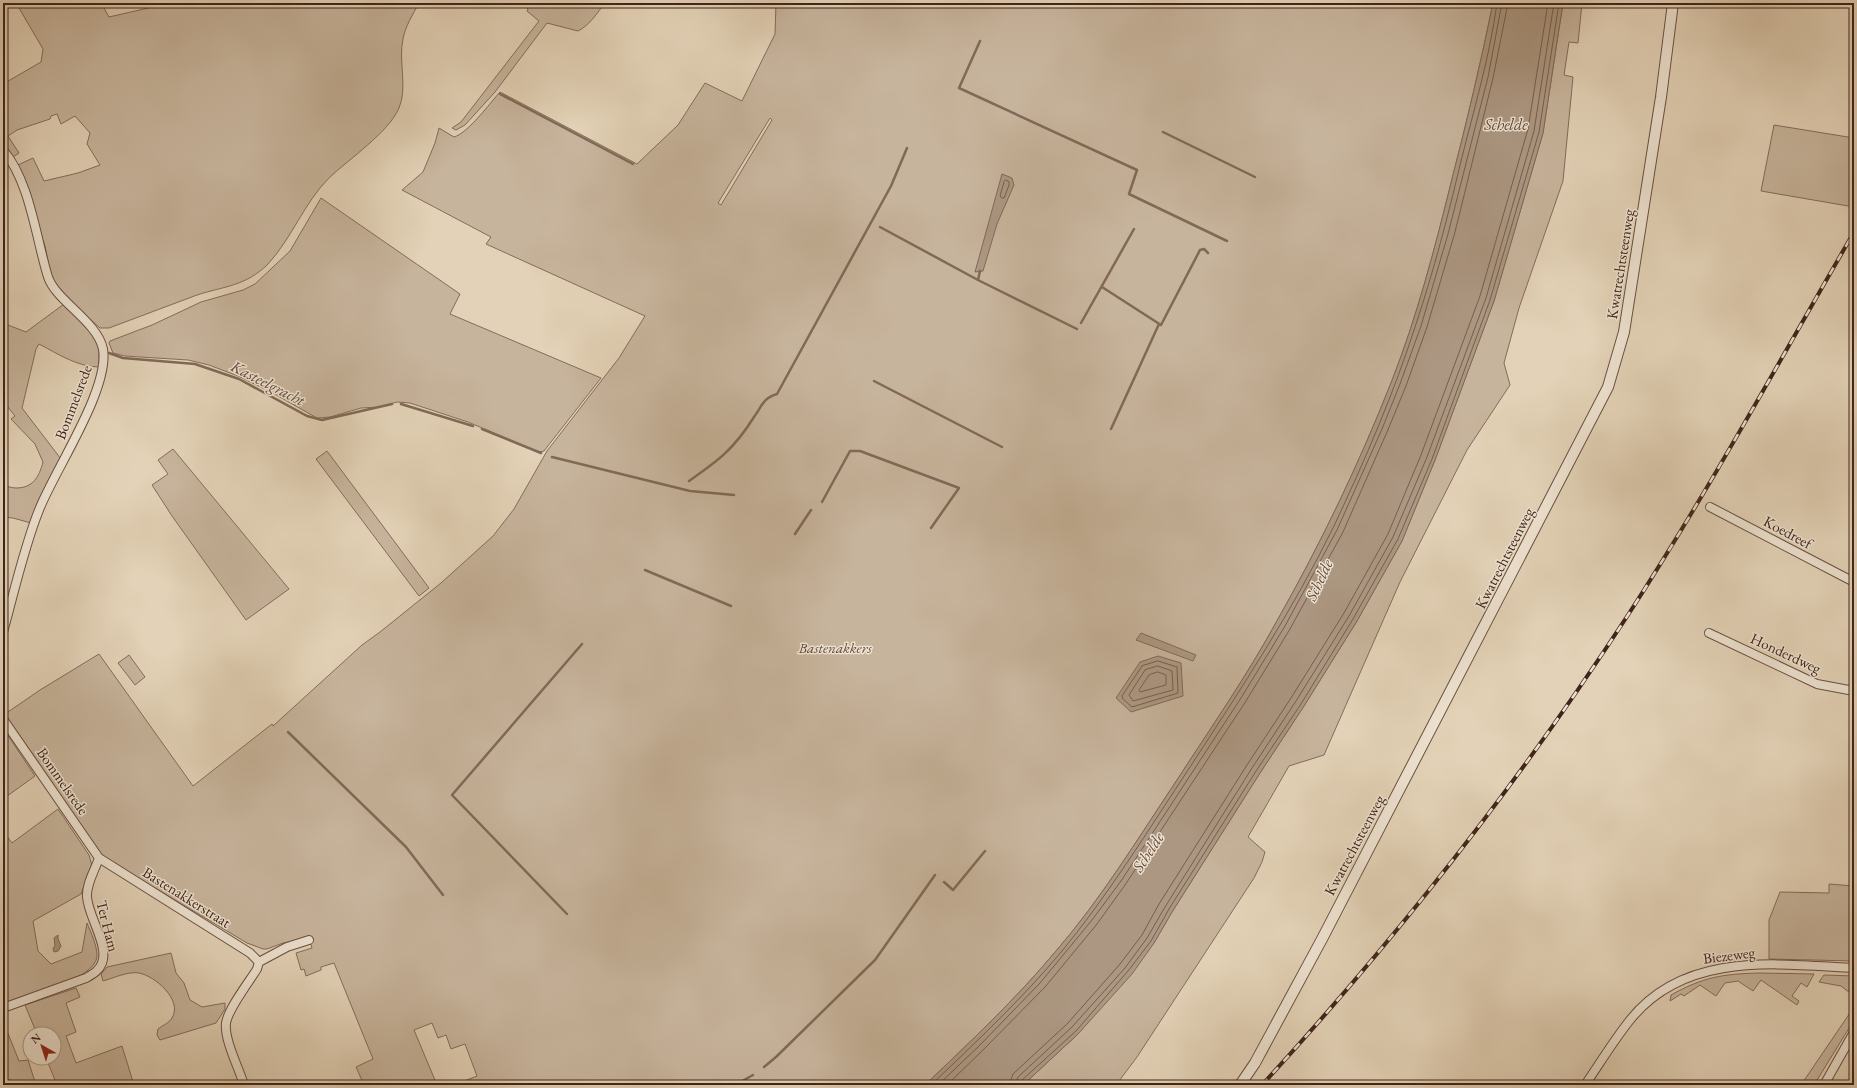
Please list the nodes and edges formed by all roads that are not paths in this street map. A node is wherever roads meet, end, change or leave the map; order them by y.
1 (1673, 3) edge
2 (3, 150) edge
3 (1710, 507) dead end
4 (1854, 582) edge
5 (3, 632) edge
6 (1709, 633) dead end
7 (1854, 691) edge
8 (3, 719) edge
9 (99, 858) junction
10 (308, 940) dead end
11 (258, 966) junction
12 (1854, 968) edge
13 (3, 1008) edge
14 (1854, 1032) edge
15 (244, 1085) edge
16 (1240, 1085) edge
17 (1586, 1085) edge
18 (1824, 1085) edge

1 - 16 street, Kwatrechtsteenweg
2 - 5 street, Bommelsrede
3 - 4 street, Koedreef
6 - 7 street, Honderdweg
8 - 9 street, Bommelsrede
9 - 11 street, Bastenakkerstraat
9 - 13 street, Ter Ham
10 - 11 street
11 - 15 street
12 - 17 street, Biezeweg
14 - 18 street

